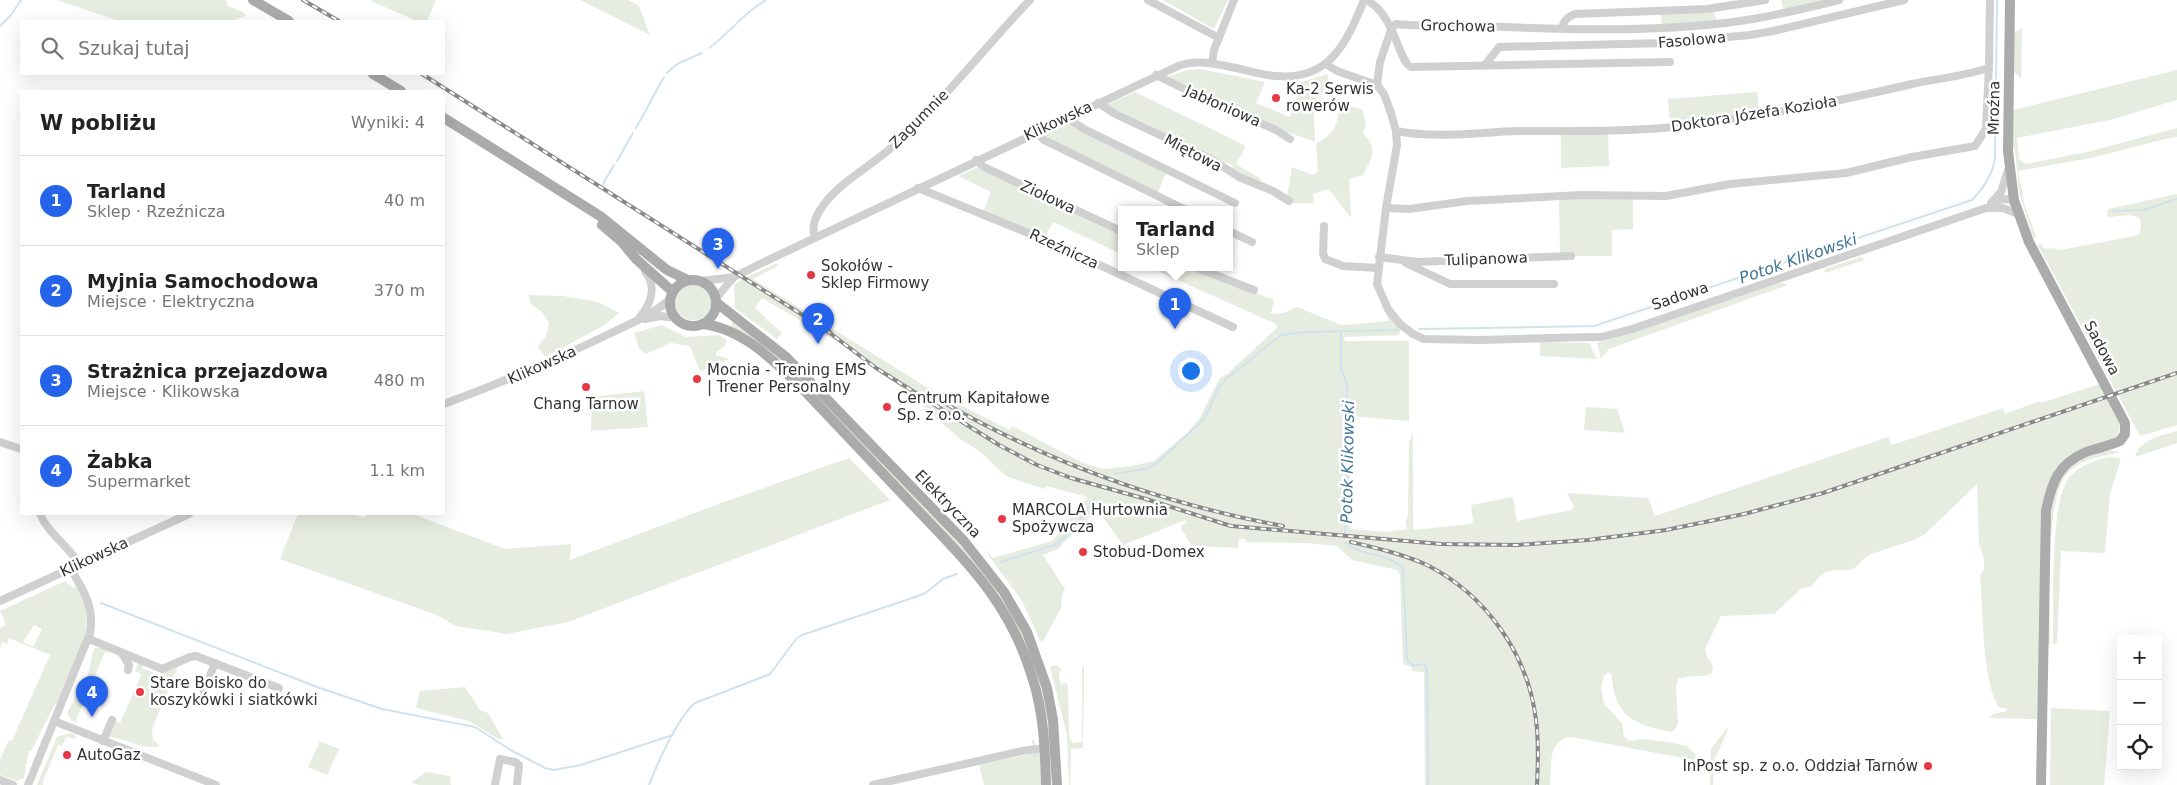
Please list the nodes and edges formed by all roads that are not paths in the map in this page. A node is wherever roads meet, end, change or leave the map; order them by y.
1 (253, 0) edge
2 (1030, 0) edge
3 (1148, 0) edge
4 (1234, 0) edge
5 (1365, 0) edge
6 (1765, 0) edge
7 (1839, 0) edge
8 (1904, 0) edge
9 (1990, 0) edge
10 (2010, 0) edge
11 (287, 20) edge
12 (1392, 27) junction
13 (1562, 29) junction
14 (1219, 38) junction
15 (1670, 62) dead end
16 (1212, 63) junction
17 (1326, 64) junction
18 (1485, 65) junction
19 (1989, 66) junction
20 (1156, 74) junction
21 (375, 75) edge
22 (1377, 85) junction
23 (399, 90) edge
24 (1098, 103) junction
25 (1066, 117) junction
26 (445, 119) edge
27 (1396, 131) junction
28 (1035, 132) junction
29 (1290, 139) dead end
30 (976, 160) junction
31 (2009, 168) junction
32 (918, 188) junction
33 (569, 196) junction
34 (2014, 200) junction
35 (1289, 201) dead end
36 (1234, 203) dead end
37 (1989, 205) junction
38 (1178, 206) edge
39 (1386, 208) junction
40 (2003, 208) junction
41 (2018, 214) junction
42 (1324, 226) dead end
43 (1118, 230) edge
44 (1233, 233) edge
45 (815, 238) junction
46 (1252, 242) dead end
47 (1571, 256) dead end
48 (1379, 257) junction
49 (636, 259) junction
50 (1402, 261) junction
51 (1378, 268) junction
52 (1205, 271) edge
53 (734, 277) junction
54 (688, 280) junction
55 (702, 281) junction
56 (1554, 284) dead end
57 (1254, 290) dead end
58 (672, 296) junction
59 (716, 300) junction
60 (676, 318) junction
61 (638, 320) junction
62 (702, 324) junction
63 (1233, 328) dead end
64 (446, 401) edge
65 (0, 442) edge
66 (20, 449) edge
67 (41, 515) edge
68 (187, 515) edge
69 (79, 564) junction
70 (70, 568) junction
71 (0, 601) edge
72 (89, 639) junction
73 (121, 652) junction
74 (134, 658) junction
75 (215, 663) junction
76 (279, 688) dead end
77 (204, 692) dead end
78 (110, 719) dead end
79 (54, 721) junction
80 (101, 740) junction
81 (1045, 748) junction
82 (0, 780) edge
83 (13, 785) edge
84 (28, 785) edge
85 (216, 785) edge
86 (495, 785) edge
87 (517, 785) edge
88 (873, 785) edge
89 (1046, 785) edge
90 (1057, 785) edge
91 (2041, 785) edge

1 - 11 main road
2 - 45 street, Zagumnie
3 - 14 street
4 - 14 street
5 - 12 street
5 - 17 street, Klikowska
6 - 13 street
7 - 13 street, Grochowa
8 - 18 street, Fasolowa
9 - 19 street
10 - 31 main road, Mroźna
12 - 13 street, Grochowa
12 - 18 street, Fasolowa
12 - 22 street
14 - 16 street
15 - 18 street, Fasolowa
16 - 17 street, Klikowska
16 - 20 street, Klikowska
17 - 22 street
19 - 27 street, Doktora Józefa Kozioła
19 - 39 street
20 - 24 street, Klikowska
20 - 29 street, Jabłoniowa
21 - 23 main road
22 - 27 street, Sadowa
24 - 25 street, Klikowska
24 - 35 street, Miętowa
25 - 28 street, Klikowska
25 - 36 street
26 - 33 main road
27 - 39 street, Sadowa
28 - 30 street, Klikowska
28 - 38 street
30 - 32 street, Klikowska
30 - 43 street, Ziołowa
31 - 34 main road, Mroźna
31 - 37 street
32 - 45 street, Klikowska
32 - 63 street, Rzeźnicza
33 - 49 main road
33 - 54 main road
34 - 37 street
34 - 40 street
34 - 41 main road, Mroźna
37 - 40 street, Sadowa
37 - 51 street, Sadowa
39 - 48 street, Sadowa
40 - 41 street, Sadowa
41 - 91 main road, Sadowa
42 - 51 street
44 - 46 street
45 - 53 street, Klikowska
47 - 50 street, Tulipanowa
48 - 50 street, Tulipanowa
48 - 51 street, Sadowa
49 - 58 main road
49 - 61 street
50 - 56 street, Tulipanowa
52 - 57 street
53 - 55 street, Klikowska
53 - 59 street, Klikowska
54 - 55 main road
54 - 58 main road
55 - 59 main road
58 - 60 main road
58 - 61 street, Klikowska
59 - 62 main road
59 - 90 main road, Elektryczna
60 - 61 street, Klikowska
60 - 62 main road
61 - 64 street, Klikowska
62 - 81 main road, Elektryczna
65 - 66 street
67 - 69 street
68 - 69 street, Klikowska
69 - 70 street, Klikowska
70 - 71 street, Klikowska
70 - 72 street
72 - 73 street
72 - 79 street
73 - 74 street
73 - 74 street
74 - 75 street
75 - 76 street
75 - 77 street
78 - 80 street
79 - 80 street
79 - 84 street
80 - 85 street
81 - 88 street
81 - 89 main road, Elektryczna
82 - 83 street
86 - 87 street

